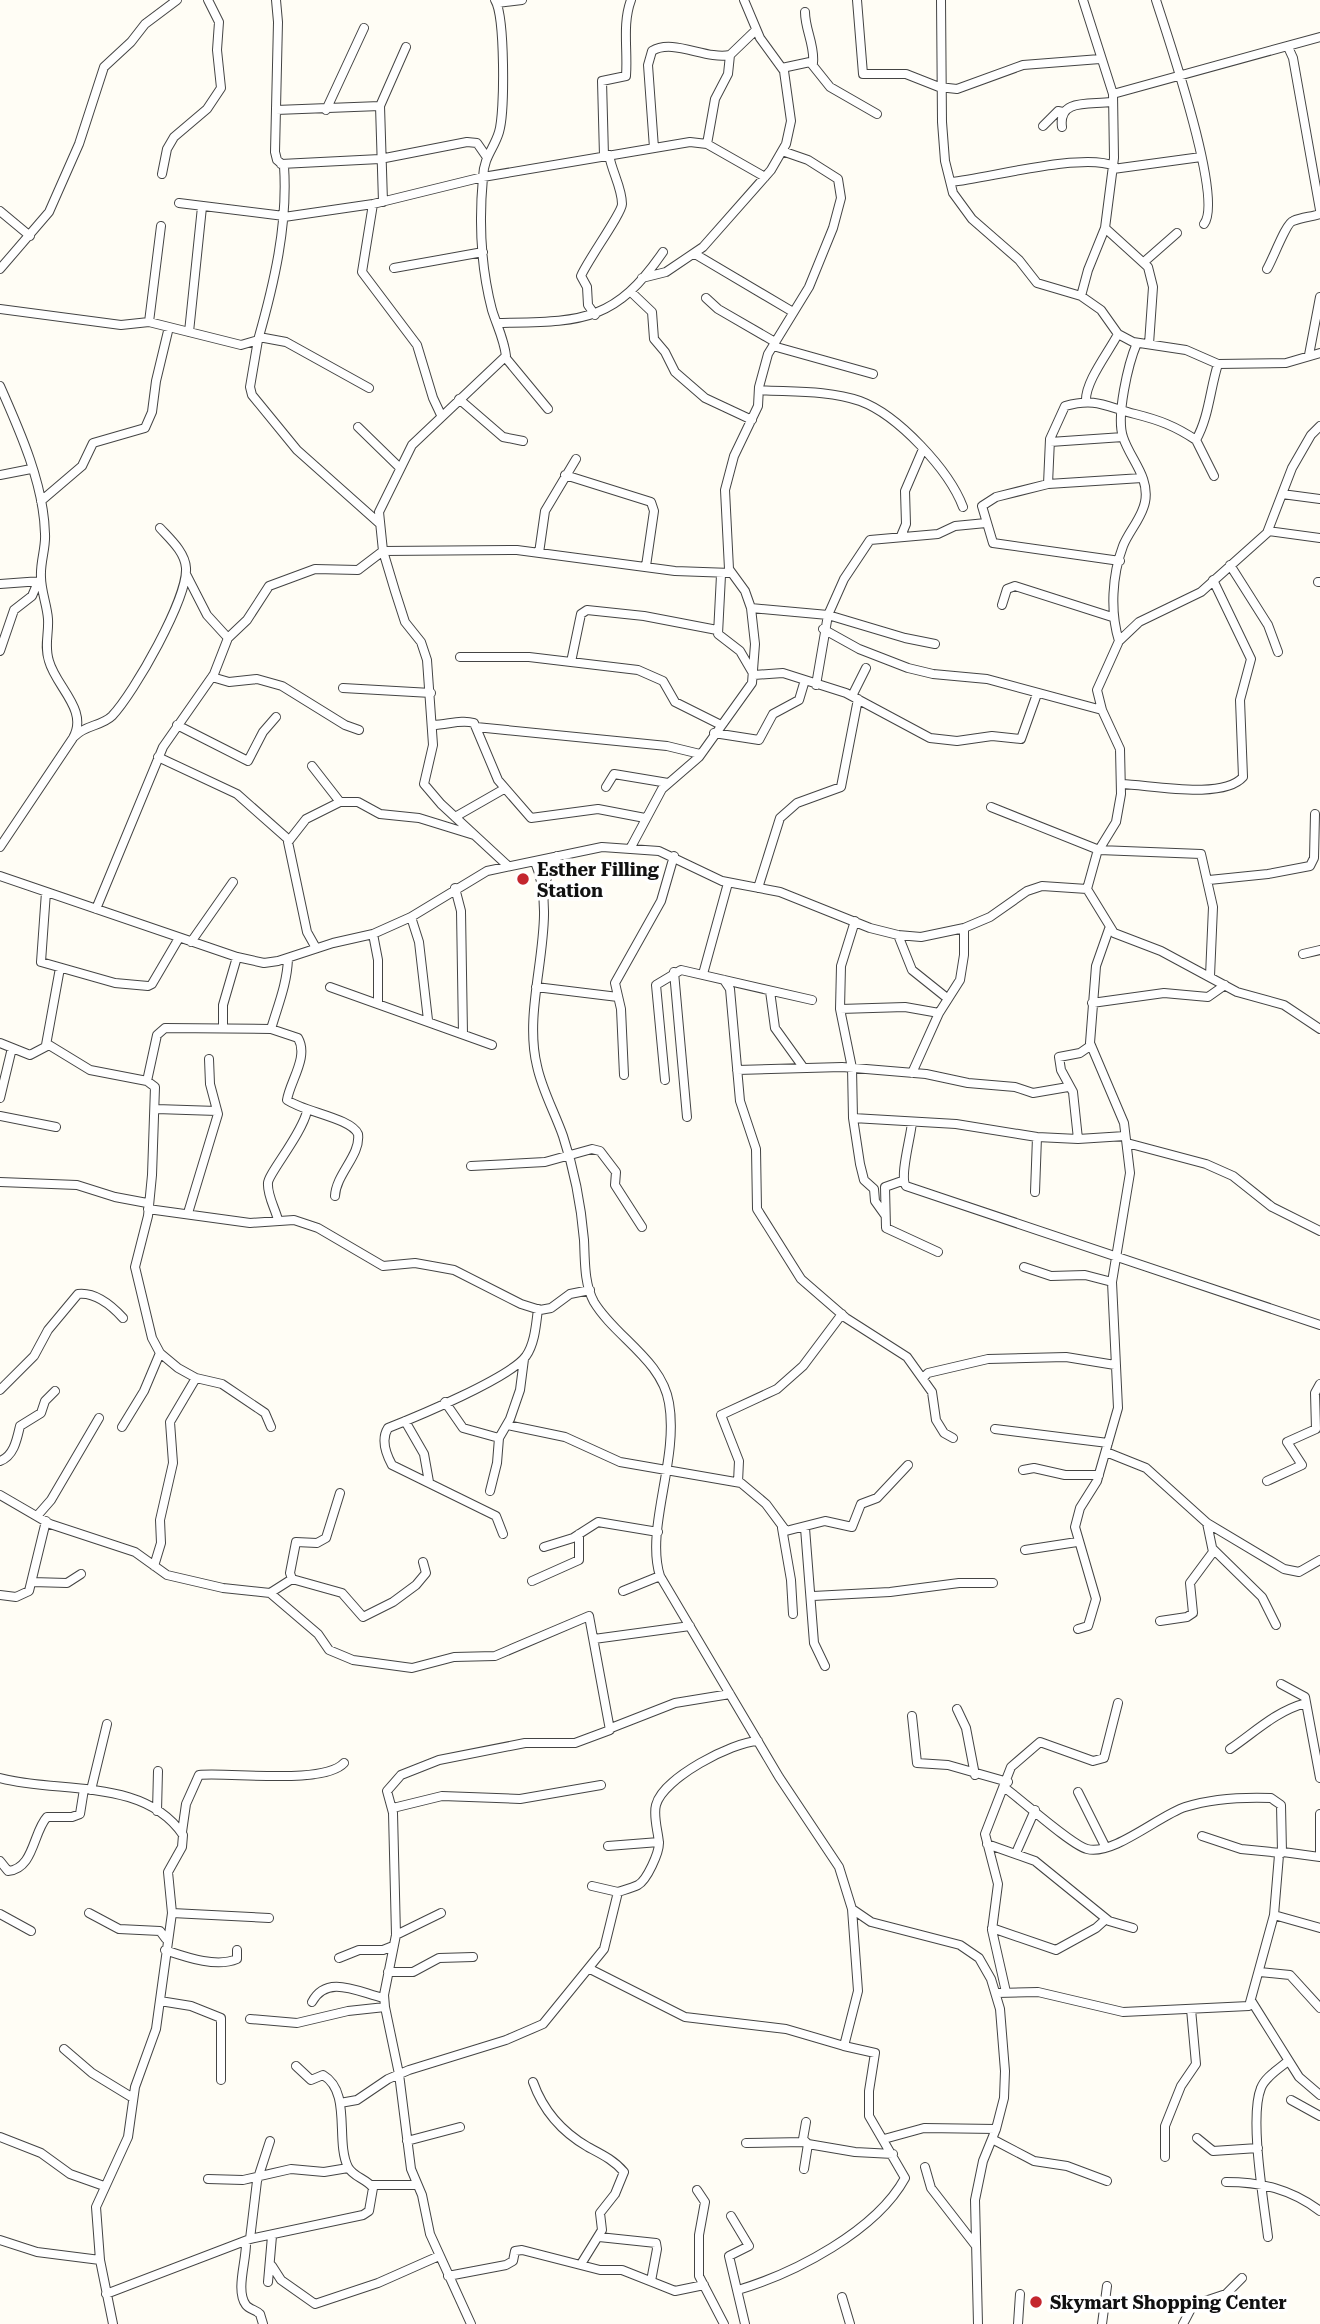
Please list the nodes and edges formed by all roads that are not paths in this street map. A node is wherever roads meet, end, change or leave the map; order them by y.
1 (177, 0) edge
2 (208, 0) edge
3 (276, 0) edge
4 (522, 0) edge
5 (631, 0) edge
6 (744, 0) edge
7 (857, 0) edge
8 (941, 0) edge
9 (1083, 0) edge
10 (1156, 0) edge
11 (496, 2) edge
12 (805, 12) dead end
13 (364, 27) dead end
14 (756, 30) junction
15 (1320, 37) edge
16 (406, 47) dead end
17 (1287, 47) junction
18 (730, 55) junction
19 (1100, 59) junction
20 (813, 63) junction
21 (782, 68) junction
22 (1178, 76) junction
23 (943, 88) junction
24 (1112, 98) junction
25 (380, 106) junction
26 (276, 110) junction
27 (326, 110) junction
28 (1063, 112) junction
29 (877, 114) dead end
30 (1043, 126) dead end
31 (1062, 127) dead end
32 (707, 144) junction
33 (654, 148) junction
34 (782, 151) junction
35 (486, 156) junction
36 (607, 156) junction
37 (1200, 157) junction
38 (380, 159) junction
39 (281, 164) junction
40 (1114, 167) junction
41 (162, 174) dead end
42 (483, 177) junction
43 (765, 177) junction
44 (951, 181) junction
45 (383, 202) junction
46 (179, 203) dead end
47 (373, 204) junction
48 (202, 207) junction
49 (0, 211) edge
50 (1320, 212) edge
51 (284, 216) junction
52 (1204, 224) dead end
53 (161, 226) dead end
54 (1105, 228) junction
55 (1177, 233) dead end
56 (30, 236) junction
57 (663, 251) dead end
58 (483, 252) junction
59 (695, 254) junction
60 (1144, 262) junction
61 (394, 268) dead end
62 (0, 269) edge
63 (1267, 269) dead end
64 (642, 278) junction
65 (631, 292) junction
66 (1081, 296) junction
67 (1320, 297) edge
68 (706, 298) dead end
69 (0, 309) edge
70 (793, 312) junction
71 (595, 314) junction
72 (149, 322) junction
73 (497, 323) junction
74 (169, 327) junction
75 (189, 332) junction
76 (1118, 334) junction
77 (258, 338) junction
78 (1137, 343) junction
79 (774, 344) junction
80 (1149, 344) junction
81 (1320, 353) edge
82 (1309, 355) junction
83 (505, 357) junction
84 (1219, 364) junction
85 (873, 374) dead end
86 (0, 386) edge
87 (369, 388) dead end
88 (759, 390) junction
89 (459, 399) junction
90 (1086, 401) junction
91 (1119, 407) junction
92 (548, 409) dead end
93 (441, 415) junction
94 (752, 420) junction
95 (1320, 426) edge
96 (358, 427) dead end
97 (1123, 438) junction
98 (1196, 440) junction
99 (523, 441) dead end
100 (1050, 442) junction
101 (923, 449) junction
102 (576, 459) dead end
103 (399, 467) junction
104 (31, 469) junction
105 (0, 475) edge
106 (565, 475) junction
107 (1214, 476) dead end
108 (1142, 478) junction
109 (1048, 484) junction
110 (1282, 494) junction
111 (1320, 499) edge
112 (41, 501) junction
113 (963, 507) dead end
114 (379, 523) junction
115 (986, 523) junction
116 (160, 528) dead end
117 (1268, 531) junction
118 (901, 536) junction
119 (1320, 538) edge
120 (383, 551) junction
121 (539, 554) junction
122 (1120, 561) junction
123 (1230, 565) junction
124 (646, 566) junction
125 (731, 573) junction
126 (186, 574) junction
127 (721, 575) junction
128 (1213, 580) junction
129 (39, 581) junction
130 (0, 584) edge
131 (1002, 605) dead end
132 (751, 608) junction
133 (828, 615) junction
134 (1112, 617) junction
135 (823, 629) junction
136 (718, 630) junction
137 (228, 638) junction
138 (1119, 641) junction
139 (935, 644) dead end
140 (0, 650) edge
141 (1278, 652) dead end
142 (460, 657) dead end
143 (571, 662) junction
144 (866, 668) dead end
145 (754, 675) junction
146 (212, 677) junction
147 (805, 680) junction
148 (816, 685) junction
149 (343, 688) dead end
150 (431, 693) junction
151 (1037, 694) junction
152 (855, 697) junction
153 (1102, 710) junction
154 (276, 717) dead end
155 (433, 724) junction
156 (719, 724) junction
157 (177, 725) junction
158 (476, 727) junction
159 (359, 730) dead end
160 (714, 733) junction
161 (73, 738) junction
162 (701, 754) junction
163 (158, 757) junction
164 (312, 766) dead end
165 (668, 783) junction
166 (1122, 784) junction
167 (606, 788) dead end
168 (504, 789) junction
169 (340, 802) junction
170 (991, 807) dead end
171 (1315, 814) dead end
172 (455, 817) junction
173 (645, 818) junction
174 (4, 834) edge
175 (477, 835) junction
176 (289, 840) junction
177 (0, 847) edge
178 (631, 847) junction
179 (1099, 850) junction
180 (557, 856) junction
181 (674, 856) junction
182 (535, 862) junction
183 (507, 865) junction
184 (0, 876) edge
185 (1209, 880) junction
186 (233, 882) dead end
187 (728, 883) junction
188 (543, 887) junction
189 (455, 888) junction
190 (758, 888) junction
191 (1087, 890) junction
192 (46, 891) junction
193 (96, 909) junction
194 (411, 917) junction
195 (855, 921) junction
196 (964, 928) junction
197 (1109, 929) junction
198 (373, 934) junction
199 (898, 935) junction
200 (179, 938) junction
201 (191, 942) junction
202 (316, 948) junction
203 (1320, 950) edge
204 (1303, 954) dead end
205 (237, 957) junction
206 (288, 959) junction
207 (60, 968) junction
208 (674, 972) junction
209 (703, 974) junction
210 (1210, 976) junction
211 (724, 980) junction
212 (1225, 985) junction
213 (330, 988) dead end
214 (536, 988) junction
215 (770, 991) junction
216 (618, 997) junction
217 (947, 998) junction
218 (812, 1000) dead end
219 (1092, 1003) junction
220 (378, 1004) junction
221 (840, 1009) junction
222 (939, 1013) junction
223 (428, 1020) junction
224 (223, 1028) junction
225 (271, 1028) junction
226 (1320, 1030) edge
227 (463, 1034) junction
228 (0, 1043) edge
229 (46, 1045) junction
230 (492, 1045) dead end
231 (1090, 1046) junction
232 (12, 1048) junction
233 (209, 1059) dead end
234 (803, 1067) junction
235 (852, 1068) junction
236 (737, 1070) junction
237 (912, 1073) junction
238 (624, 1075) dead end
239 (665, 1080) dead end
240 (147, 1081) junction
241 (1068, 1087) junction
242 (0, 1098) edge
243 (156, 1109) junction
244 (218, 1111) junction
245 (307, 1111) junction
246 (0, 1116) edge
247 (687, 1117) dead end
248 (853, 1118) junction
249 (912, 1122) junction
250 (56, 1127) dead end
251 (1037, 1137) junction
252 (1078, 1139) junction
253 (1126, 1139) junction
254 (569, 1156) junction
255 (471, 1166) dead end
256 (902, 1181) junction
257 (0, 1182) edge
258 (1035, 1192) dead end
259 (335, 1196) dead end
260 (148, 1206) junction
261 (188, 1213) junction
262 (885, 1215) junction
263 (278, 1220) junction
264 (642, 1227) dead end
265 (1320, 1231) edge
266 (938, 1252) dead end
267 (1115, 1257) junction
268 (1024, 1268) dead end
269 (1112, 1282) junction
270 (590, 1290) junction
271 (538, 1309) junction
272 (842, 1314) junction
273 (123, 1318) dead end
274 (1320, 1325) edge
275 (160, 1353) junction
276 (524, 1359) junction
277 (1115, 1365) junction
278 (196, 1378) junction
279 (923, 1378) junction
280 (1320, 1384) edge
281 (0, 1390) edge
282 (55, 1391) dead end
283 (444, 1402) junction
284 (99, 1418) dead end
285 (405, 1421) junction
286 (507, 1425) junction
287 (122, 1427) dead end
288 (271, 1427) dead end
289 (995, 1429) dead end
290 (1318, 1429) edge
291 (499, 1438) junction
292 (953, 1438) dead end
293 (1107, 1448) junction
294 (0, 1461) edge
295 (908, 1465) dead end
296 (1023, 1470) dead end
297 (669, 1471) junction
298 (1099, 1475) junction
299 (1267, 1481) dead end
300 (429, 1482) junction
301 (738, 1482) junction
302 (490, 1491) dead end
303 (340, 1493) dead end
304 (0, 1495) edge
305 (37, 1516) junction
306 (46, 1521) junction
307 (1207, 1523) junction
308 (782, 1528) junction
309 (804, 1528) junction
310 (658, 1532) junction
311 (503, 1534) dead end
312 (579, 1534) junction
313 (1077, 1542) junction
314 (544, 1546) dead end
315 (1213, 1549) junction
316 (1025, 1550) dead end
317 (1320, 1560) edge
318 (423, 1562) dead end
319 (154, 1566) junction
320 (81, 1574) dead end
321 (660, 1576) junction
322 (292, 1579) junction
323 (531, 1581) dead end
324 (32, 1582) junction
325 (993, 1583) dead end
326 (623, 1591) dead end
327 (270, 1593) junction
328 (0, 1595) edge
329 (813, 1596) junction
330 (793, 1614) dead end
331 (1160, 1621) dead end
332 (1276, 1625) dead end
333 (690, 1626) junction
334 (1078, 1629) dead end
335 (594, 1639) junction
336 (825, 1666) dead end
337 (1281, 1684) dead end
338 (730, 1694) junction
339 (1118, 1703) dead end
340 (1306, 1703) junction
341 (957, 1709) dead end
342 (912, 1716) dead end
343 (107, 1724) dead end
344 (611, 1728) junction
345 (758, 1741) junction
346 (1230, 1749) dead end
347 (344, 1763) dead end
348 (158, 1771) dead end
349 (975, 1775) junction
350 (0, 1778) edge
351 (1320, 1778) edge
352 (601, 1785) dead end
353 (1007, 1785) junction
354 (88, 1789) junction
355 (1078, 1792) dead end
356 (393, 1808) junction
357 (1035, 1810) junction
358 (157, 1811) junction
359 (1320, 1814) edge
360 (182, 1832) junction
361 (1202, 1836) dead end
362 (659, 1842) junction
363 (987, 1844) junction
364 (608, 1846) dead end
365 (1105, 1846) junction
366 (1281, 1852) junction
367 (1016, 1853) junction
368 (1320, 1857) edge
369 (0, 1861) edge
370 (592, 1886) dead end
371 (618, 1892) junction
372 (852, 1909) junction
373 (89, 1913) dead end
374 (172, 1913) junction
375 (441, 1913) dead end
376 (0, 1914) edge
377 (1274, 1915) junction
378 (269, 1918) dead end
379 (1106, 1919) junction
380 (992, 1928) junction
381 (1133, 1928) dead end
382 (1320, 1928) edge
383 (31, 1931) dead end
384 (396, 1935) junction
385 (166, 1939) junction
386 (393, 1946) junction
387 (237, 1950) dead end
388 (165, 1951) junction
389 (473, 1957) dead end
390 (339, 1958) dead end
391 (590, 1969) junction
392 (388, 1972) junction
393 (1260, 1972) junction
394 (1001, 1993) junction
395 (160, 2001) junction
396 (312, 2002) dead end
397 (1252, 2002) junction
398 (384, 2003) junction
399 (1320, 2008) edge
400 (1191, 2009) junction
401 (250, 2019) dead end
402 (844, 2046) junction
403 (65, 2049) dead end
404 (1288, 2061) junction
405 (296, 2066) dead end
406 (399, 2074) junction
407 (221, 2080) dead end
408 (533, 2082) dead end
409 (1320, 2095) edge
410 (133, 2098) junction
411 (1291, 2100) dead end
412 (340, 2103) junction
413 (1320, 2116) edge
414 (806, 2122) dead end
415 (460, 2127) dead end
416 (996, 2130) junction
417 (0, 2137) edge
418 (1197, 2138) dead end
419 (884, 2139) junction
420 (992, 2139) junction
421 (270, 2141) dead end
422 (407, 2141) junction
423 (746, 2143) dead end
424 (807, 2143) junction
425 (1258, 2148) junction
426 (893, 2154) junction
427 (1165, 2157) dead end
428 (925, 2167) dead end
429 (348, 2168) junction
430 (804, 2169) dead end
431 (258, 2176) junction
432 (208, 2179) dead end
433 (1107, 2180) dead end
434 (1226, 2182) dead end
435 (1261, 2184) junction
436 (371, 2185) junction
437 (417, 2185) junction
438 (104, 2186) junction
439 (696, 2190) dead end
440 (1320, 2211) edge
441 (731, 2216) dead end
442 (272, 2236) junction
443 (1268, 2236) dead end
444 (599, 2237) junction
445 (0, 2240) edge
446 (248, 2240) junction
447 (976, 2246) junction
448 (439, 2256) junction
449 (100, 2260) junction
450 (581, 2264) junction
451 (272, 2266) junction
452 (448, 2276) junction
453 (1242, 2278) dead end
454 (651, 2281) junction
455 (268, 2283) dead end
456 (704, 2285) junction
457 (1107, 2286) dead end
458 (738, 2290) junction
459 (106, 2294) junction
460 (1020, 2294) dead end
461 (842, 2297) dead end
462 (113, 2324) edge
463 (263, 2324) edge
464 (471, 2324) edge
465 (724, 2324) edge
466 (745, 2324) edge
467 (850, 2324) edge
468 (978, 2324) edge
469 (1018, 2324) edge
470 (1102, 2324) edge
471 (1183, 2324) edge

1 - 56 street
2 - 41 street
3 - 26 street
4 - 11 street
5 - 36 street
6 - 14 street
7 - 23 street
8 - 23 street
9 - 19 street
10 - 22 street
11 - 35 street
12 - 20 street
13 - 27 street
14 - 18 street
14 - 21 street
15 - 17 street
16 - 25 street
17 - 22 street
17 - 50 street
18 - 32 street
18 - 33 street
19 - 23 street
19 - 24 street
20 - 21 street
20 - 29 street
21 - 34 street
22 - 24 street
22 - 37 street
23 - 44 street
24 - 28 street
24 - 40 street
25 - 27 street
25 - 38 street
26 - 27 street
26 - 39 street
28 - 30 street
28 - 31 street
32 - 33 street
32 - 43 street
33 - 36 street
34 - 43 street
34 - 70 street
35 - 38 street
35 - 42 street
36 - 42 street
36 - 71 street
37 - 40 street
37 - 52 street
38 - 39 street
38 - 45 street
39 - 51 street
40 - 44 street
40 - 54 street
42 - 45 street
42 - 58 street
43 - 59 street
44 - 66 street
45 - 47 street
46 - 48 street
47 - 51 street
47 - 93 street
48 - 51 street
48 - 75 street
49 - 56 street
50 - 63 street
51 - 77 street
53 - 72 street
54 - 60 street
54 - 66 street
55 - 60 street
56 - 62 street
57 - 64 street
58 - 61 street
58 - 73 street
59 - 64 street
59 - 70 street
60 - 80 street
64 - 65 street
65 - 71 street
65 - 94 street
66 - 76 street
67 - 82 street
68 - 79 street
69 - 72 street
70 - 79 street
71 - 73 street
72 - 74 street
73 - 83 street
74 - 75 street
74 - 112 street
75 - 77 street
76 - 78 street
76 - 90 street
77 - 87 street
77 - 114 street
78 - 80 street
78 - 91 street
79 - 85 street
79 - 88 street
80 - 84 street
81 - 82 street
82 - 84 street
83 - 89 street
83 - 92 street
84 - 98 street
86 - 104 street
88 - 94 street
88 - 101 street
89 - 93 street
89 - 99 street
90 - 91 street
90 - 100 street
91 - 97 street
91 - 98 street
93 - 103 street
94 - 125 street
95 - 110 street
96 - 103 street
97 - 100 street
97 - 108 street
98 - 107 street
100 - 109 street
101 - 113 street
101 - 118 street
102 - 106 street
103 - 114 street
104 - 105 street
104 - 112 street
106 - 121 street
106 - 124 street
108 - 109 street
108 - 122 street
109 - 115 street
110 - 111 street
110 - 117 street
112 - 129 street
114 - 120 street
115 - 118 street
115 - 122 street
116 - 126 street
117 - 119 street
117 - 123 street
118 - 133 street
120 - 121 street
120 - 137 street
120 - 150 street
121 - 124 street
122 - 134 street
123 - 128 street
123 - 141 street
124 - 127 street
125 - 127 street
125 - 132 street
126 - 137 street
126 - 161 street
127 - 136 street
128 - 138 street
128 - 166 street
129 - 130 street
129 - 140 street
129 - 161 street
131 - 134 street
132 - 133 street
132 - 145 street
133 - 135 street
133 - 139 street
134 - 138 street
135 - 148 street
135 - 151 street
136 - 143 street
136 - 145 street
137 - 146 street
138 - 153 street
142 - 143 street
143 - 156 street
144 - 152 street
145 - 147 street
145 - 156 street
146 - 157 street
146 - 159 street
147 - 148 street
147 - 160 street
148 - 152 street
149 - 150 street
150 - 155 street
151 - 152 street
151 - 153 street
152 - 190 street
153 - 166 street
154 - 157 street
155 - 158 street
155 - 172 street
156 - 160 street
157 - 163 street
158 - 162 street
158 - 168 street
160 - 162 street
161 - 174 street
162 - 165 street
163 - 176 street
163 - 193 street
164 - 169 street
165 - 167 street
165 - 173 street
166 - 179 street
168 - 172 street
168 - 173 street
169 - 175 street
169 - 176 street
170 - 179 street
171 - 185 street
172 - 175 street
173 - 178 street
174 - 177 street
175 - 183 street
176 - 202 street
178 - 180 street
178 - 181 street
179 - 185 street
179 - 191 street
180 - 182 street
180 - 188 street
181 - 187 street
181 - 216 street
182 - 183 street
182 - 188 street
183 - 189 street
184 - 192 street
185 - 210 street
186 - 201 street
187 - 190 street
187 - 209 street
188 - 214 street
189 - 194 street
189 - 227 street
190 - 195 street
191 - 196 street
191 - 197 street
192 - 193 street
192 - 207 street
193 - 200 street
194 - 198 street
194 - 223 street
195 - 199 street
195 - 221 street
196 - 199 street
196 - 217 street
197 - 210 street
197 - 219 street
198 - 202 street
198 - 220 street
199 - 217 street
200 - 201 street
200 - 207 street
201 - 205 street
202 - 206 street
203 - 204 street
205 - 206 street
205 - 224 street
206 - 225 street
207 - 229 street
208 - 209 street
208 - 239 street
208 - 247 street
209 - 211 street
210 - 212 street
211 - 215 street
211 - 236 street
212 - 219 street
212 - 226 street
213 - 220 street
214 - 216 street
214 - 254 street
215 - 218 street
215 - 234 street
216 - 238 street
217 - 222 street
219 - 231 street
220 - 223 street
221 - 222 street
221 - 235 street
222 - 237 street
223 - 227 street
224 - 225 street
224 - 240 street
225 - 245 street
227 - 230 street
228 - 232 street
229 - 232 street
229 - 240 street
231 - 241 street
231 - 253 street
232 - 242 street
233 - 244 street
234 - 235 street
234 - 236 street
235 - 237 street
235 - 248 street
236 - 272 street
237 - 241 street
240 - 243 street
241 - 252 street
243 - 244 street
243 - 260 street
244 - 261 street
245 - 259 street
245 - 263 street
246 - 250 street
248 - 249 street
248 - 262 street
249 - 251 street
249 - 256 street
251 - 252 street
251 - 258 street
252 - 253 street
253 - 265 street
253 - 267 street
254 - 255 street
254 - 264 street
254 - 270 street
256 - 262 street
256 - 267 street
257 - 260 street
260 - 261 street
260 - 275 street
261 - 263 street
262 - 266 street
263 - 271 street
267 - 269 street
267 - 274 street
268 - 269 street
269 - 277 street
270 - 271 street
270 - 297 street
271 - 276 street
272 - 279 street
272 - 301 street
273 - 281 street
275 - 278 street
275 - 287 street
276 - 283 street
276 - 286 street
277 - 279 street
277 - 293 street
278 - 288 street
278 - 319 street
279 - 292 street
280 - 290 street
282 - 294 street
283 - 285 street
283 - 291 street
284 - 305 street
285 - 300 street
285 - 300 street
286 - 291 street
286 - 297 street
289 - 293 street
290 - 299 street
291 - 302 street
293 - 298 street
293 - 307 street
295 - 309 street
296 - 298 street
297 - 301 street
297 - 310 street
298 - 313 street
300 - 311 street
301 - 308 street
303 - 322 street
304 - 305 street
305 - 306 street
306 - 319 street
306 - 324 street
307 - 315 street
307 - 317 street
308 - 309 street
308 - 330 street
309 - 329 street
310 - 312 street
310 - 321 street
312 - 314 street
312 - 323 street
313 - 316 street
313 - 334 street
315 - 331 street
315 - 332 street
318 - 322 street
319 - 327 street
320 - 324 street
321 - 326 street
321 - 333 street
322 - 327 street
324 - 328 street
325 - 329 street
327 - 335 street
329 - 336 street
333 - 335 street
333 - 338 street
335 - 344 street
337 - 340 street
338 - 344 street
338 - 345 street
339 - 353 street
340 - 346 street
340 - 351 street
341 - 349 street
342 - 349 street
343 - 354 street
344 - 356 street
345 - 362 street
345 - 372 street
347 - 360 street
348 - 358 street
349 - 353 street
350 - 354 street
352 - 356 street
353 - 357 street
353 - 363 street
354 - 358 street
354 - 369 street
355 - 365 street
356 - 384 street
357 - 365 street
357 - 367 street
358 - 360 street
359 - 368 street
360 - 374 street
361 - 366 street
362 - 364 street
362 - 371 street
363 - 367 street
363 - 380 street
365 - 366 street
366 - 368 street
366 - 377 street
367 - 379 street
370 - 371 street
371 - 391 street
372 - 394 street
372 - 402 street
373 - 385 street
374 - 378 street
374 - 385 street
375 - 384 street
376 - 383 street
377 - 382 street
377 - 393 street
379 - 380 street
379 - 381 street
380 - 394 street
384 - 386 street
385 - 388 street
386 - 390 street
386 - 392 street
387 - 388 street
388 - 395 street
389 - 392 street
391 - 402 street
391 - 406 street
392 - 398 street
393 - 397 street
393 - 399 street
394 - 400 street
394 - 416 street
395 - 407 street
395 - 410 street
396 - 398 street
397 - 400 street
397 - 404 street
398 - 401 street
398 - 406 street
400 - 427 street
402 - 419 street
403 - 410 street
404 - 409 street
404 - 425 street
405 - 412 street
406 - 412 street
406 - 422 street
408 - 444 street
410 - 438 street
411 - 413 street
412 - 429 street
414 - 424 street
415 - 422 street
416 - 419 street
416 - 420 street
417 - 438 street
418 - 425 street
419 - 426 street
420 - 433 street
420 - 447 street
421 - 431 street
422 - 437 street
423 - 424 street
424 - 426 street
424 - 430 street
425 - 435 street
426 - 458 street
428 - 447 street
429 - 431 street
429 - 436 street
431 - 432 street
431 - 446 street
434 - 435 street
435 - 440 street
435 - 443 street
436 - 437 street
436 - 442 street
437 - 448 street
438 - 449 street
439 - 456 street
441 - 458 street
442 - 446 street
442 - 451 street
444 - 450 street
444 - 454 street
445 - 449 street
446 - 459 street
446 - 463 street
447 - 468 street
448 - 451 street
448 - 452 street
449 - 459 street
450 - 452 street
450 - 454 street
451 - 455 street
452 - 464 street
453 - 471 street
454 - 456 street
456 - 465 street
457 - 470 street
458 - 466 street
459 - 462 street
460 - 469 street
461 - 467 street

